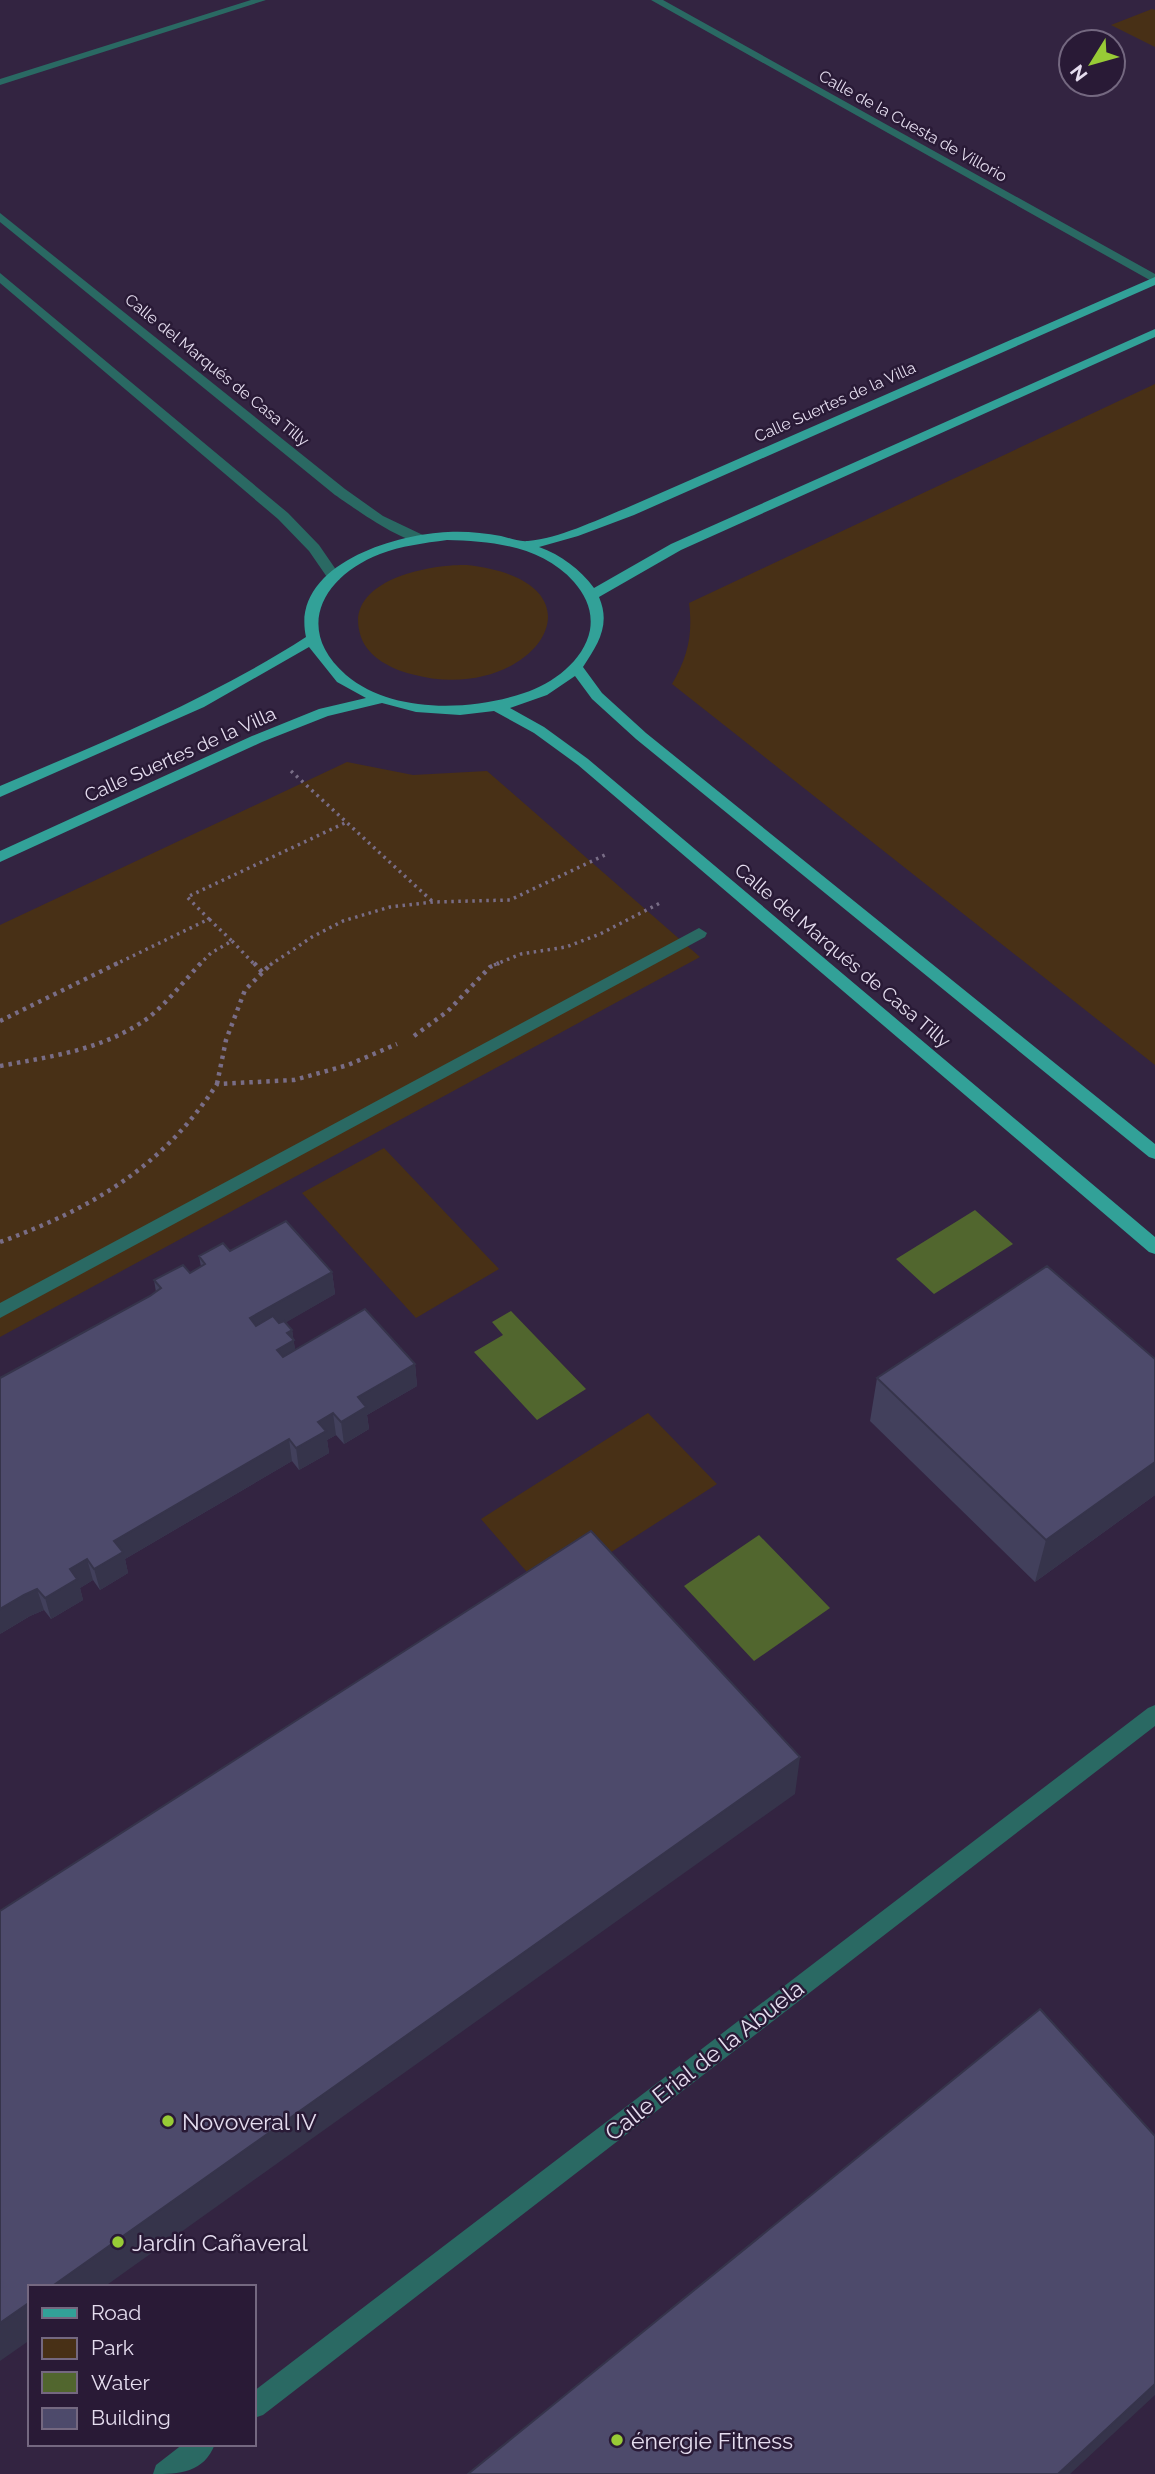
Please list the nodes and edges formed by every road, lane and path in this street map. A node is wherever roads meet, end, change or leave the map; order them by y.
1 (261, 0) edge
2 (656, 0) edge
3 (0, 82) edge
4 (0, 216) edge
5 (0, 276) edge
6 (1155, 280) edge
7 (1155, 333) edge
8 (420, 539) junction
9 (526, 546) junction
10 (334, 577) junction
11 (592, 595) junction
12 (312, 639) junction
13 (576, 668) junction
14 (380, 699) junction
15 (496, 706) junction
16 (288, 768) dead end
17 (0, 792) edge
18 (347, 822) junction
19 (607, 854) dead end
20 (0, 857) edge
21 (433, 902) junction
22 (662, 902) dead end
23 (209, 919) junction
24 (699, 933) dead end
25 (232, 941) junction
26 (262, 972) junction
27 (0, 1021) edge
28 (0, 1066) edge
29 (217, 1084) junction
30 (1155, 1153) edge
31 (0, 1242) edge
32 (1155, 1247) edge
33 (0, 1311) edge
34 (1155, 1714) edge
35 (256, 2404) edge
36 (200, 2446) edge
37 (165, 2474) edge

1 - 3 street
2 - 6 street, Calle de la Cuesta de Villorio
4 - 8 street, Calle del Marqués de Casa Tilly
5 - 10 street
6 - 9 main road, Calle Suertes de la Villa
7 - 11 main road
8 - 9 main road
8 - 10 main road
9 - 11 main road
10 - 12 main road
11 - 13 main road
12 - 14 main road
12 - 17 main road, Calle Suertes de la Villa
13 - 15 main road
13 - 30 main road
14 - 15 main road
14 - 20 main road, Calle Suertes de la Villa
15 - 32 main road, Calle del Marqués de Casa Tilly
16 - 18 path
18 - 21 path
18 - 23 path
19 - 21 path
21 - 26 path
22 - 29 path
23 - 25 path
23 - 27 path
24 - 33 street
25 - 26 path
25 - 28 path
26 - 29 path
29 - 31 path
34 - 35 street, Calle Erial de la Abuela
36 - 37 street

